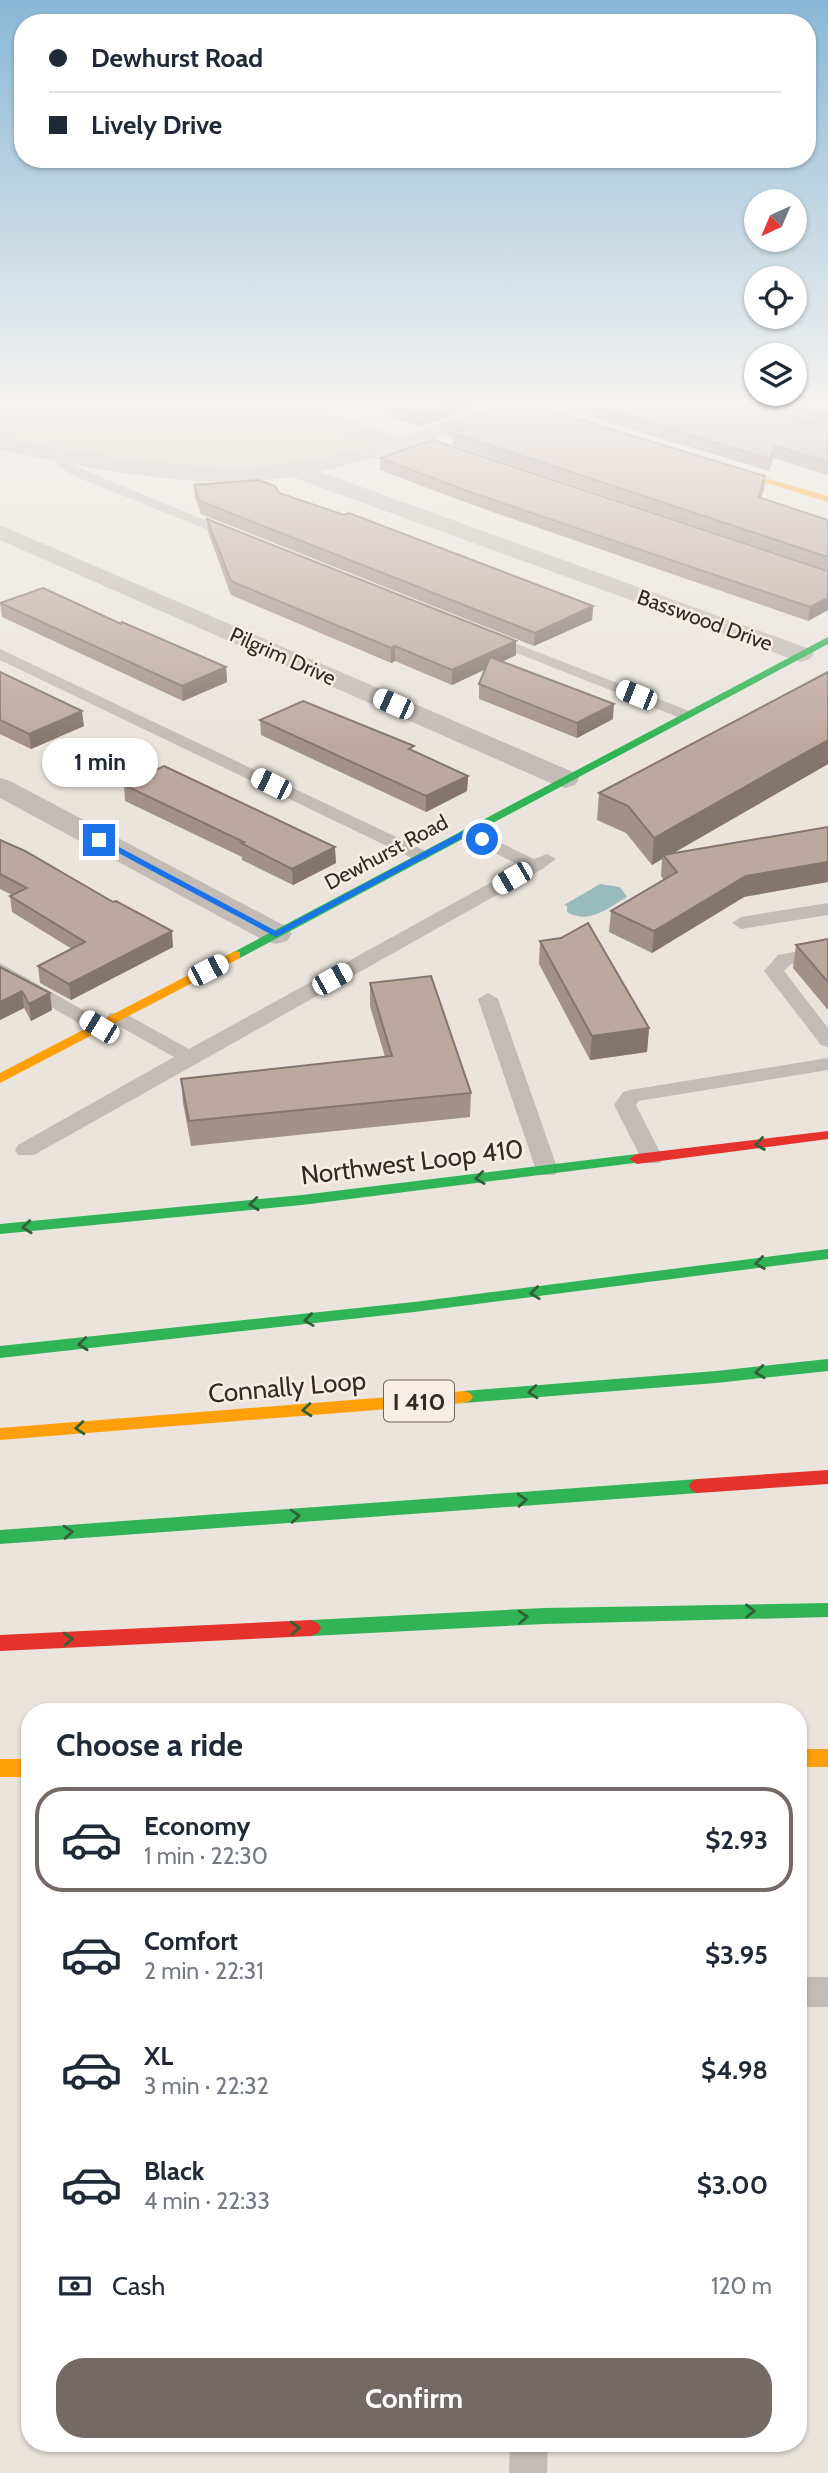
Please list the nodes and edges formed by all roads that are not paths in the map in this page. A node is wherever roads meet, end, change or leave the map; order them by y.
1 (188, 516) edge
2 (419, 516) edge
3 (0, 532) edge
4 (247, 540) edge
5 (480, 633) edge
6 (828, 640) edge
7 (0, 654) edge
8 (800, 654) junction
9 (686, 715) junction
10 (565, 779) junction
11 (0, 787) edge
12 (468, 832) junction
13 (422, 856) junction
14 (828, 909) edge
15 (741, 923) dead end
16 (276, 934) junction
17 (828, 952) edge
18 (0, 969) edge
19 (488, 999) dead end
20 (108, 1022) junction
21 (828, 1041) edge
22 (190, 1058) junction
23 (828, 1064) edge
24 (0, 1079) edge
25 (828, 1135) edge
26 (26, 1150) dead end
27 (652, 1158) junction
28 (547, 1170) junction
29 (0, 1229) edge
30 (828, 1254) edge
31 (0, 1352) edge
32 (828, 1365) edge
33 (0, 1434) edge
34 (828, 1477) edge
35 (657, 1490) junction
36 (828, 1494) edge
37 (0, 1537) edge
38 (828, 1609) edge
39 (0, 1643) edge
40 (807, 1758) edge
41 (828, 1758) edge
42 (0, 1768) edge
43 (21, 1768) edge
44 (807, 1992) edge
45 (828, 1992) edge
46 (529, 2452) edge
47 (528, 2473) edge

1 - 4 lane
2 - 8 street, Basswood Drive
3 - 10 street, Pilgrim Drive
5 - 9 lane
6 - 8 main road, Dewhurst Road
7 - 13 lane
8 - 9 main road, Dewhurst Road
9 - 10 main road, Dewhurst Road
10 - 12 main road, Dewhurst Road
11 - 16 street
12 - 13 main road, Dewhurst Road
12 - 22 lane
13 - 16 main road, Dewhurst Road
14 - 15 lane
16 - 20 main road, Dewhurst Road
17 - 21 lane
18 - 20 lane
19 - 28 lane
20 - 22 lane
20 - 24 main road, Dewhurst Road
22 - 26 lane
23 - 27 lane
25 -> 27 main road, Northwest Loop 410
27 - 28 main road, Northwest Loop 410
28 -> 29 main road, Northwest Loop 410
30 -> 31 main road
32 -> 33 main road, Connally Loop / I 410
34 - 35 main road
35 - 36 main road
37 -> 35 main road
39 -> 38 main road
40 - 41 main road
42 - 43 main road
44 - 45 lane
46 - 47 lane

